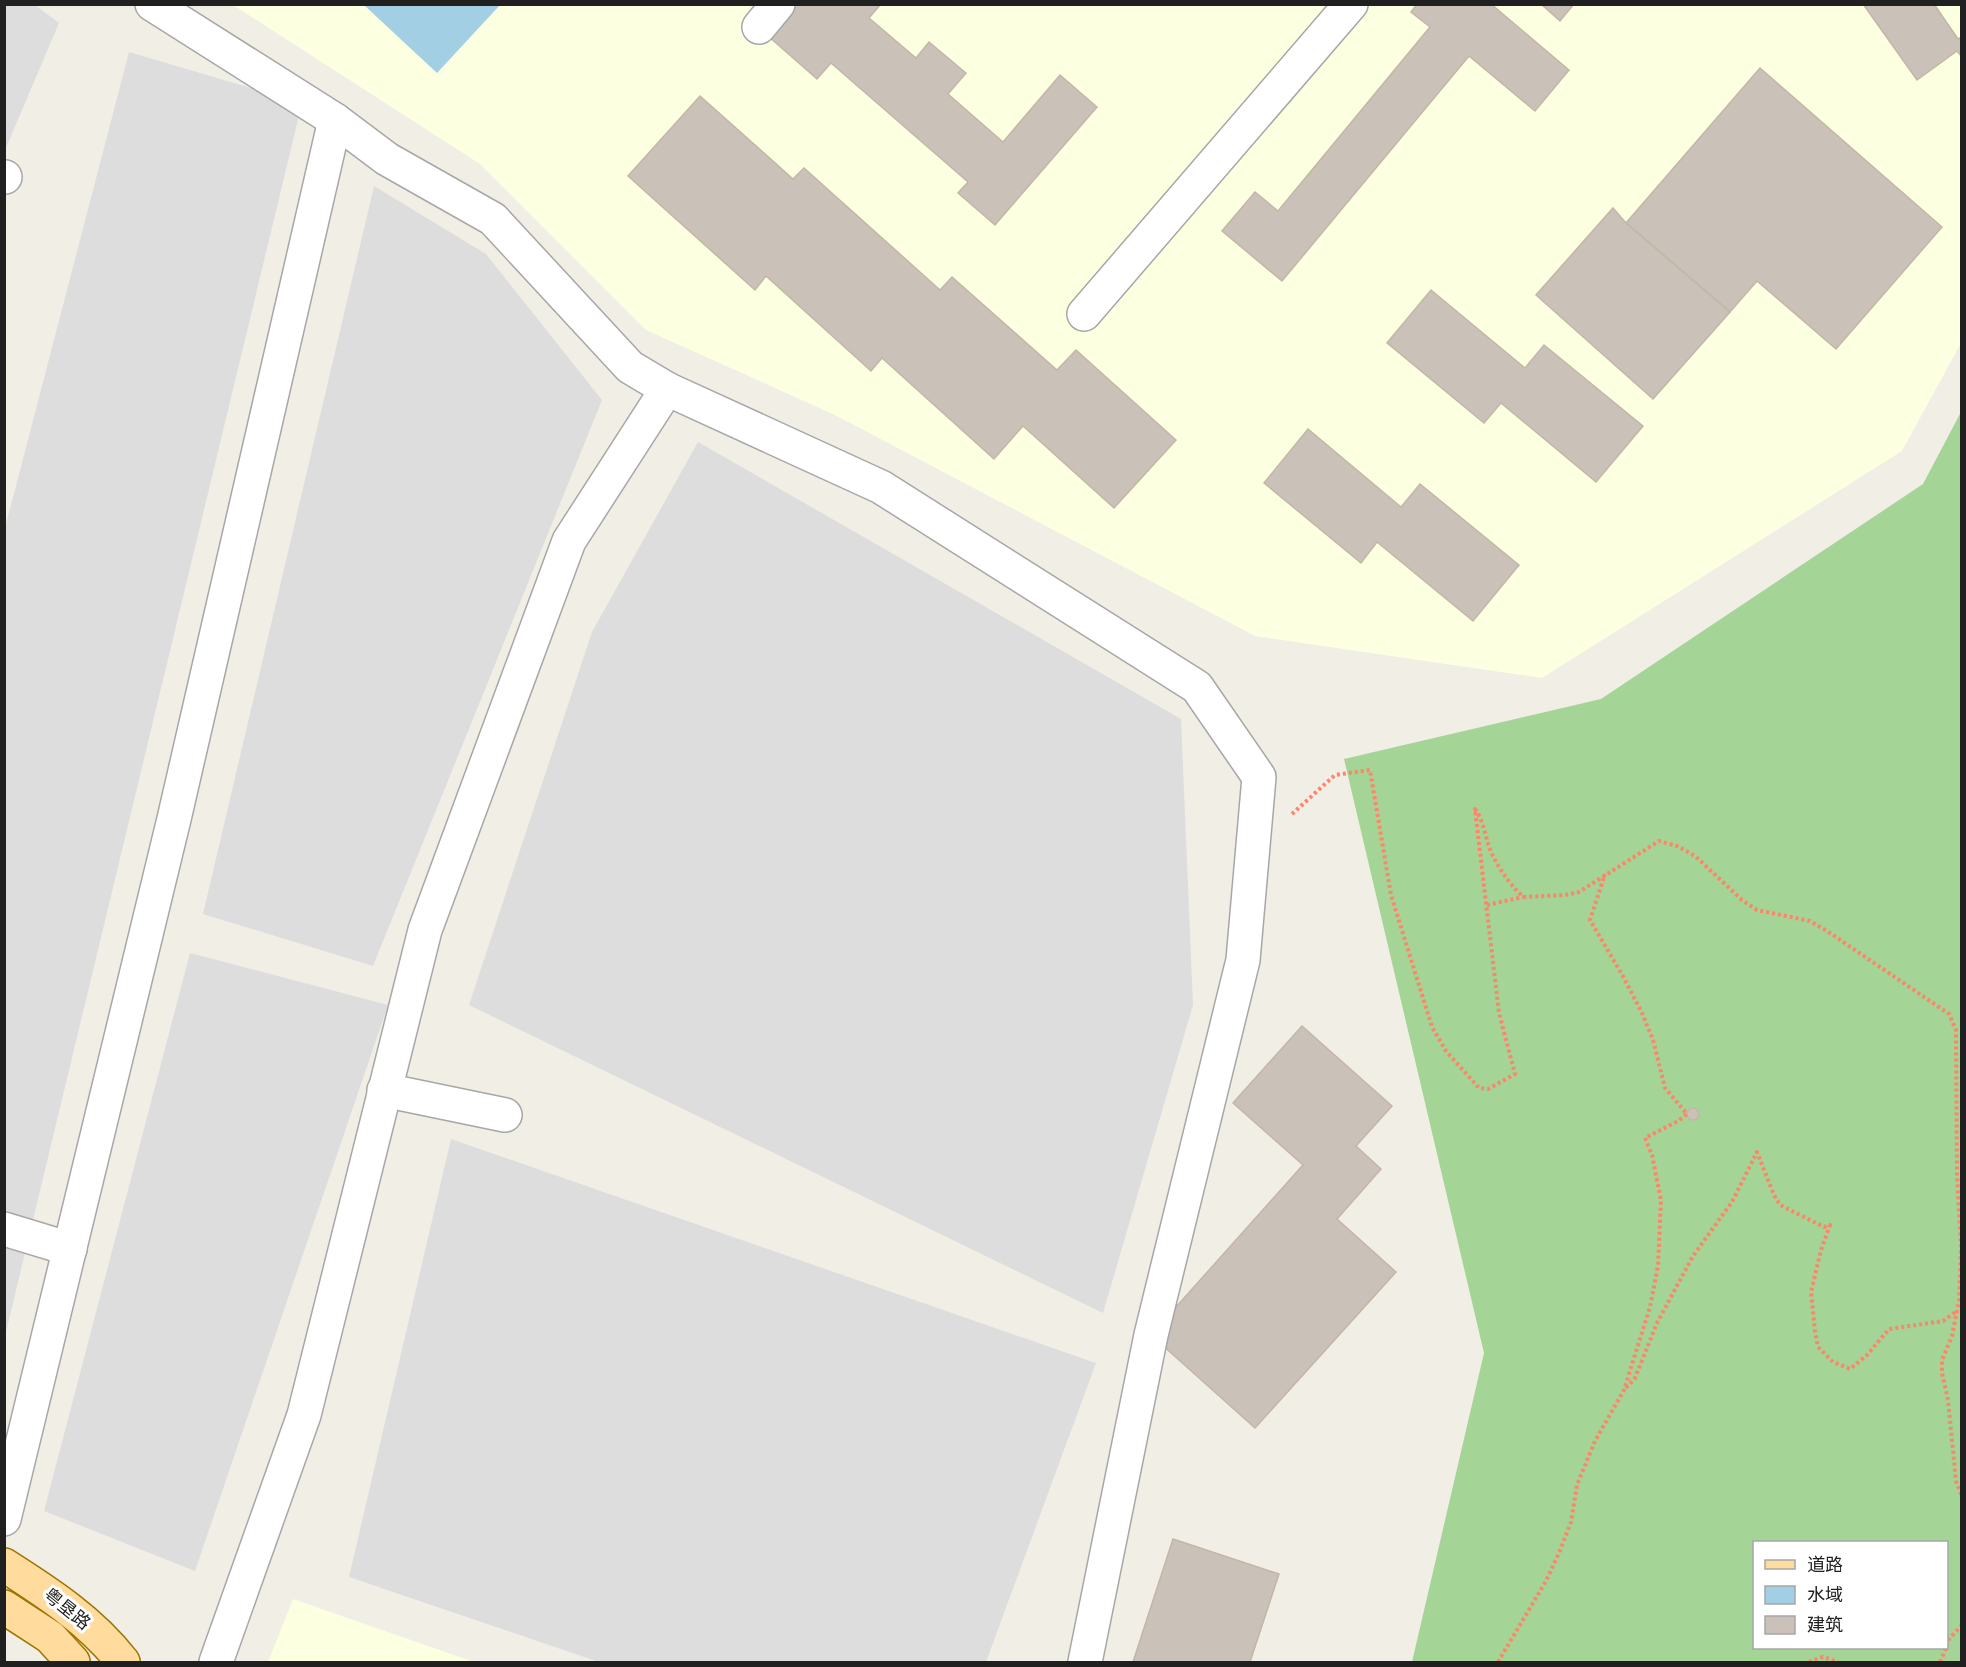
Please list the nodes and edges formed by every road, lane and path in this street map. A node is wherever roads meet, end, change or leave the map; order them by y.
1 (152, 4) edge
2 (1351, 4) edge
3 (336, 120) junction
4 (1084, 314) dead end
5 (667, 389) junction
6 (1254, 840) junction
7 (1605, 874) junction
8 (1523, 897) junction
9 (1487, 905) junction
10 (384, 1090) junction
11 (505, 1115) dead end
12 (4, 1229) edge
13 (70, 1249) junction
14 (1958, 1311) junction
15 (1624, 1390) junction
16 (1962, 1497) edge
17 (4, 1519) edge
18 (4, 1565) edge
19 (4, 1607) edge
20 (1962, 1624) edge
21 (1948, 1642) edge
22 (73, 1662) edge
23 (123, 1662) edge
24 (216, 1662) edge
25 (1085, 1662) edge
26 (1498, 1662) edge
27 (1809, 1662) edge
28 (1838, 1662) edge

1 - 3 street
2 - 4 street
3 - 5 street
3 - 13 street
5 - 6 street
5 - 10 street
6 - 9 path
6 - 25 street
7 - 8 path
7 - 14 path
7 - 15 path
8 - 9 path
8 - 9 path
10 - 11 street
10 - 24 street
12 - 13 street
13 - 17 street
14 - 15 path
14 - 16 path
15 - 26 path
18 - 23 main road, 粤垦路
19 - 22 main road, 粤垦路
20 - 21 path
27 - 28 path

